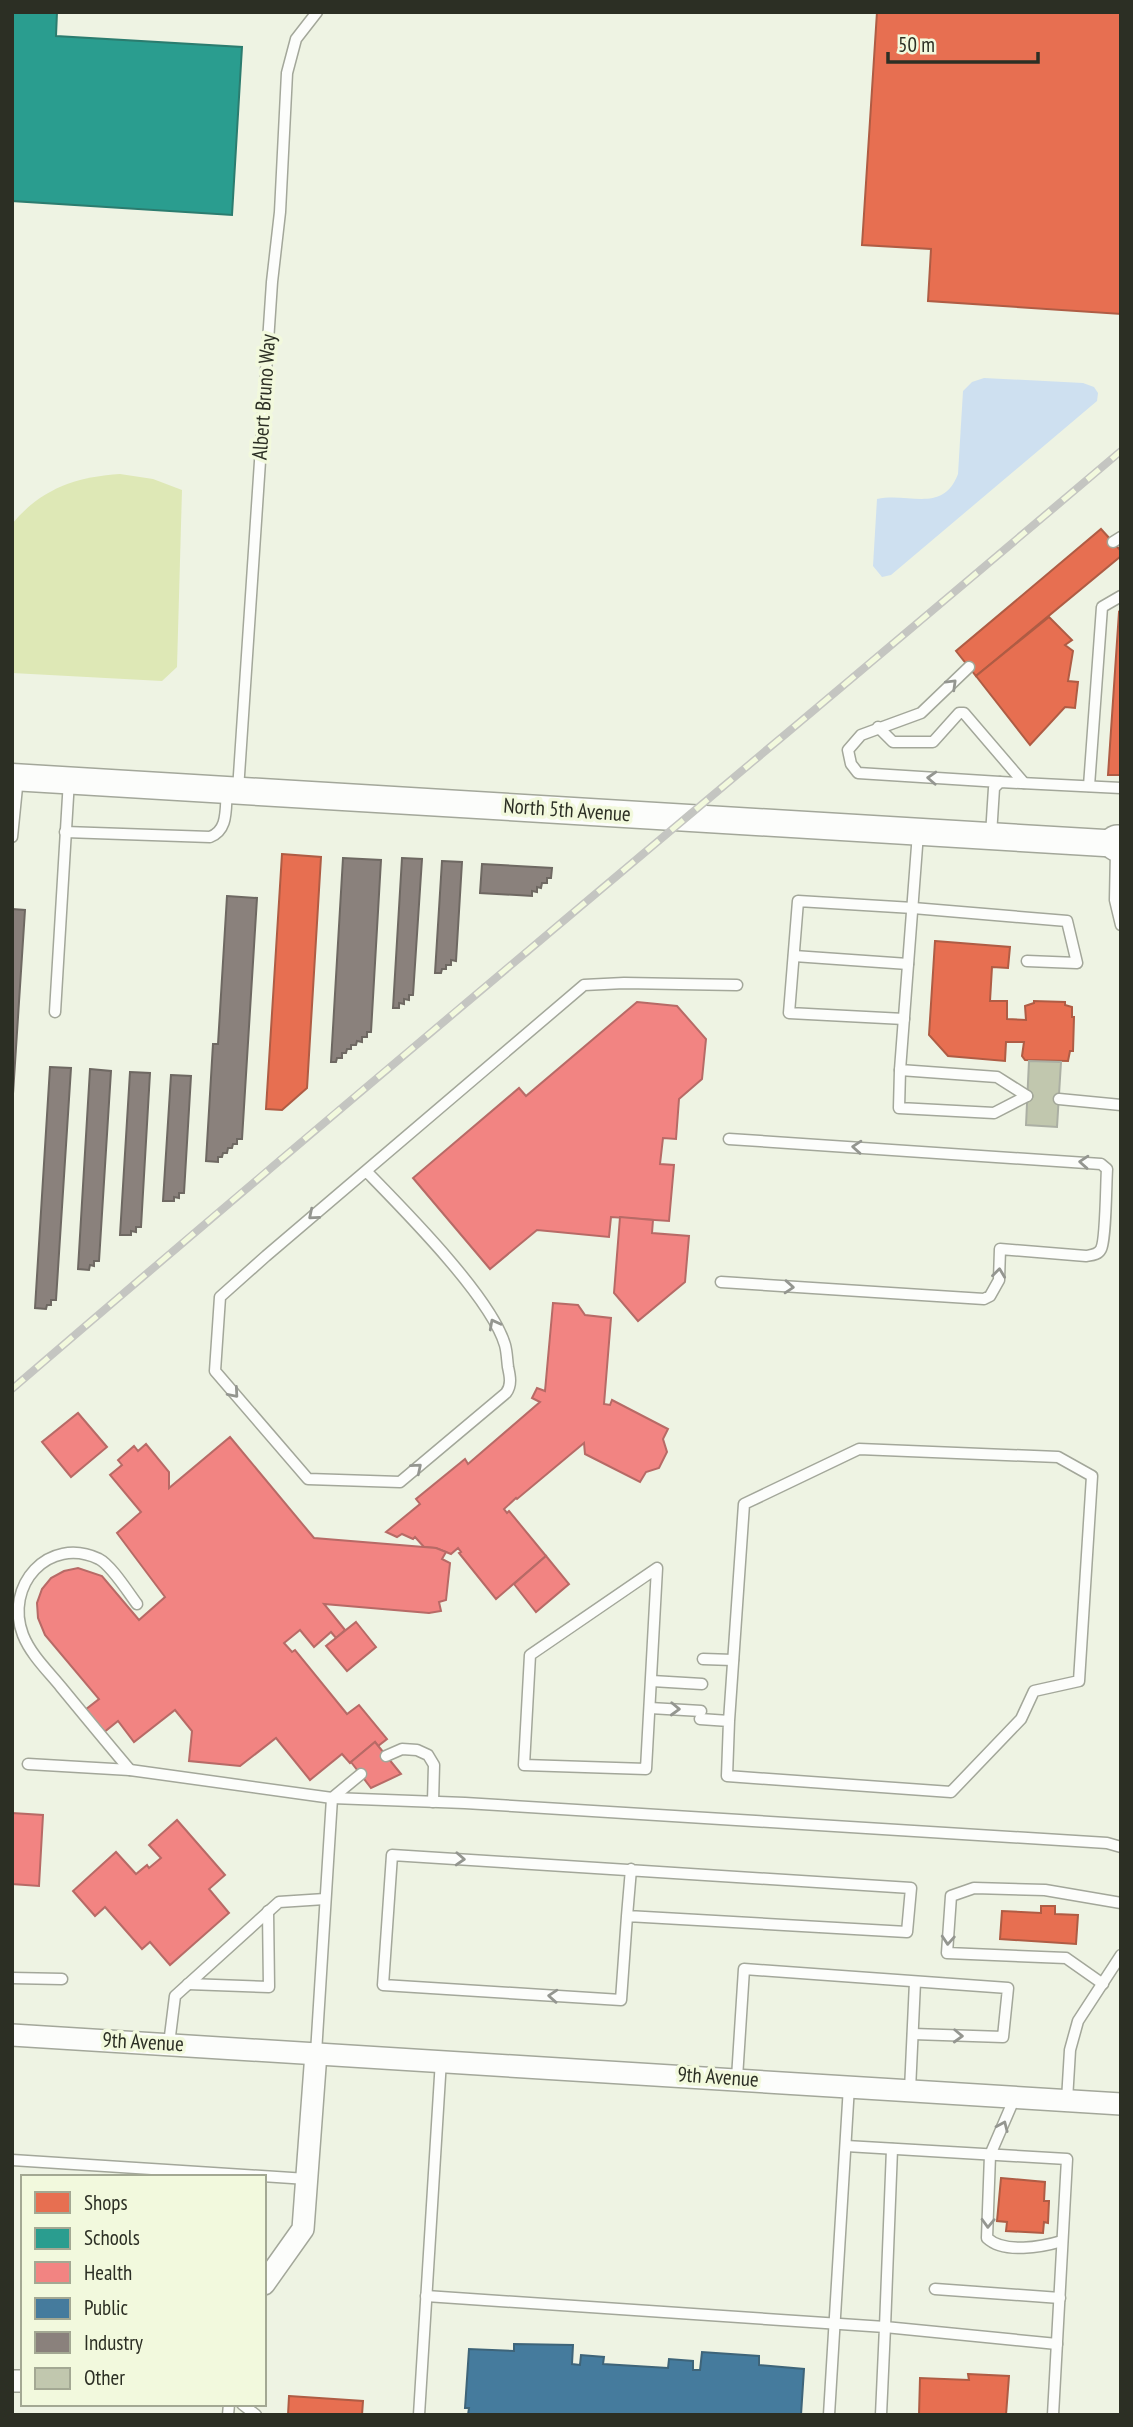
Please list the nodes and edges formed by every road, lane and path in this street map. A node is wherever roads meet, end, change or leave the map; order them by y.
1 (317, 12) edge
2 (1121, 596) edge
3 (969, 667) dead end
4 (878, 727) junction
5 (15, 777) edge
6 (69, 780) junction
7 (1000, 782) junction
8 (1024, 783) junction
9 (1089, 786) junction
10 (1121, 788) edge
11 (232, 790) junction
12 (919, 831) junction
13 (65, 832) junction
14 (991, 836) junction
15 (12, 837) edge
16 (1120, 844) edge
17 (912, 908) junction
18 (1121, 925) edge
19 (794, 956) junction
20 (1027, 961) dead end
21 (908, 964) junction
22 (737, 985) dead end
23 (55, 1012) dead end
24 (904, 1019) junction
25 (900, 1070) junction
26 (1059, 1099) dead end
27 (1121, 1105) edge
28 (729, 1139) dead end
29 (366, 1171) junction
30 (721, 1282) dead end
31 (137, 1604) dead end
32 (703, 1659) dead end
33 (733, 1660) junction
34 (652, 1681) junction
35 (702, 1684) dead end
36 (650, 1708) junction
37 (729, 1721) junction
38 (386, 1756) dead end
39 (28, 1764) dead end
40 (130, 1770) junction
41 (361, 1774) dead end
42 (332, 1798) junction
43 (433, 1802) junction
44 (1121, 1847) edge
45 (631, 1869) junction
46 (325, 1899) junction
47 (1121, 1903) edge
48 (268, 1911) junction
49 (627, 1916) junction
50 (1121, 1955) edge
51 (12, 1978) edge
52 (62, 1979) dead end
53 (915, 1982) junction
54 (188, 1984) junction
55 (1103, 1984) junction
56 (913, 2034) junction
57 (12, 2035) edge
58 (169, 2044) junction
59 (316, 2053) junction
60 (441, 2060) junction
61 (737, 2078) junction
62 (849, 2086) junction
63 (909, 2090) junction
64 (1016, 2097) junction
65 (1067, 2100) junction
66 (1121, 2104) edge
67 (846, 2146) junction
68 (892, 2149) junction
69 (990, 2155) junction
70 (12, 2160) edge
71 (245, 2175) edge
72 (266, 2176) edge
73 (307, 2179) junction
74 (1062, 2241) junction
75 (266, 2281) edge
76 (935, 2290) dead end
77 (426, 2296) junction
78 (1059, 2298) junction
79 (835, 2323) junction
80 (885, 2327) junction
81 (1057, 2344) junction
82 (419, 2415) edge
83 (829, 2415) edge
84 (881, 2415) edge
85 (1053, 2415) edge

1 - 11 lane, Albert Bruno Way
2 - 9 lane
4 -> 3 lane
7 -> 4 lane
4 - 8 lane
5 - 6 street, North 5th Avenue
5 - 15 lane
6 - 11 street, North 5th Avenue
6 - 13 lane
7 - 8 lane
7 - 14 lane
8 - 9 lane
9 - 10 lane
11 - 12 street, North 5th Avenue
11 - 13 lane, Albert Bruno Way
12 - 14 street, North 5th Avenue
12 - 17 lane
13 - 23 lane
14 - 16 street, North 5th Avenue
16 - 18 lane
17 - 19 lane
17 - 20 lane
17 - 21 lane
19 - 21 lane
19 - 24 lane
21 - 24 lane
22 - 29 lane
24 - 25 lane
25 - 25 lane
26 - 27 lane
30 -> 28 lane
29 -> 29 lane
31 - 40 lane
32 - 33 lane
33 - 37 lane
33 - 37 lane
34 - 35 lane
34 - 36 lane
34 - 36 lane
36 -> 37 lane
38 - 43 lane
39 - 40 lane
40 - 42 lane
41 - 42 lane
42 - 43 lane
42 - 46 lane
43 - 44 lane
45 - 49 lane
45 - 49 lane
49 -> 45 lane
46 - 48 lane
46 - 59 lane
47 -> 55 lane
48 - 54 lane
48 - 54 lane
50 - 55 lane
51 - 52 lane
53 - 56 lane
56 -> 53 lane
53 - 61 lane
54 - 58 lane
55 - 65 lane
56 - 63 lane
57 - 58 street, 9th Avenue
58 - 59 street, 9th Avenue
59 - 60 street, 9th Avenue
59 - 73 street
60 - 61 street, 9th Avenue
60 - 77 lane
61 - 62 street, 9th Avenue
62 - 63 street, 9th Avenue
62 - 67 lane
63 - 64 street, 9th Avenue
64 - 65 street, 9th Avenue
69 -> 64 lane
65 - 66 street, 9th Avenue
67 - 68 lane
67 - 79 lane
68 - 69 lane
68 - 80 lane
69 - 74 lane
69 -> 74 lane
70 - 71 lane
72 - 73 lane
73 - 75 street
74 - 78 lane
76 - 78 lane
77 - 79 lane
77 - 82 lane
78 - 81 lane
79 - 80 lane
79 - 83 lane
80 - 81 lane
80 - 84 lane
81 - 85 lane

